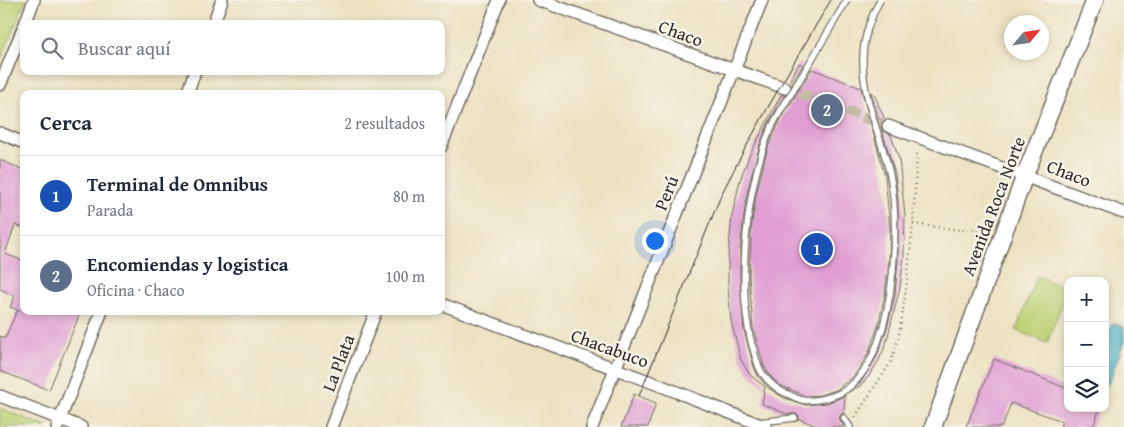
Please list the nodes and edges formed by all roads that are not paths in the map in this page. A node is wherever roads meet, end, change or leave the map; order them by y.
1 (34, 0) edge
2 (222, 0) edge
3 (499, 0) edge
4 (538, 0) edge
5 (762, 0) edge
6 (847, 0) edge
7 (880, 0) edge
8 (1095, 0) edge
9 (26, 20) edge
10 (214, 20) edge
11 (20, 35) edge
12 (734, 70) junction
13 (194, 75) edge
14 (0, 85) edge
15 (785, 88) tunnel mouth
16 (188, 90) edge
17 (888, 126) tunnel mouth
18 (0, 134) edge
19 (445, 137) edge
20 (20, 142) edge
21 (1025, 175) junction
22 (1124, 213) edge
23 (445, 305) edge
24 (100, 315) edge
25 (374, 315) edge
26 (615, 368) junction
27 (0, 396) edge
28 (796, 418) dead end
29 (844, 418) dead end
30 (754, 422) junction
31 (59, 423) edge
32 (81, 427) edge
33 (331, 427) edge
34 (592, 427) edge
35 (766, 427) edge
36 (850, 427) edge
37 (933, 427) edge

1 - 9 street
2 - 10 street
3 - 19 street
4 - 12 street, Chaco
5 - 12 street, Perú
6 - 7 lane, bridge
8 - 21 main road, Avenida Roca Norte
11 - 14 street
12 - 15 street, Chaco
12 - 26 street, Perú
13 - 16 street
17 - 21 street, Chaco
18 - 20 street
21 - 22 street, Chaco
21 - 37 main road, Avenida Roca Norte
23 - 26 street, Chacabuco
24 - 31 street
25 - 33 street, La Plata
26 - 30 street, Chacabuco
26 - 34 street, Perú
27 - 31 street
28 - 30 lane
29 - 36 lane
30 - 35 street, Chacabuco
31 - 32 street

